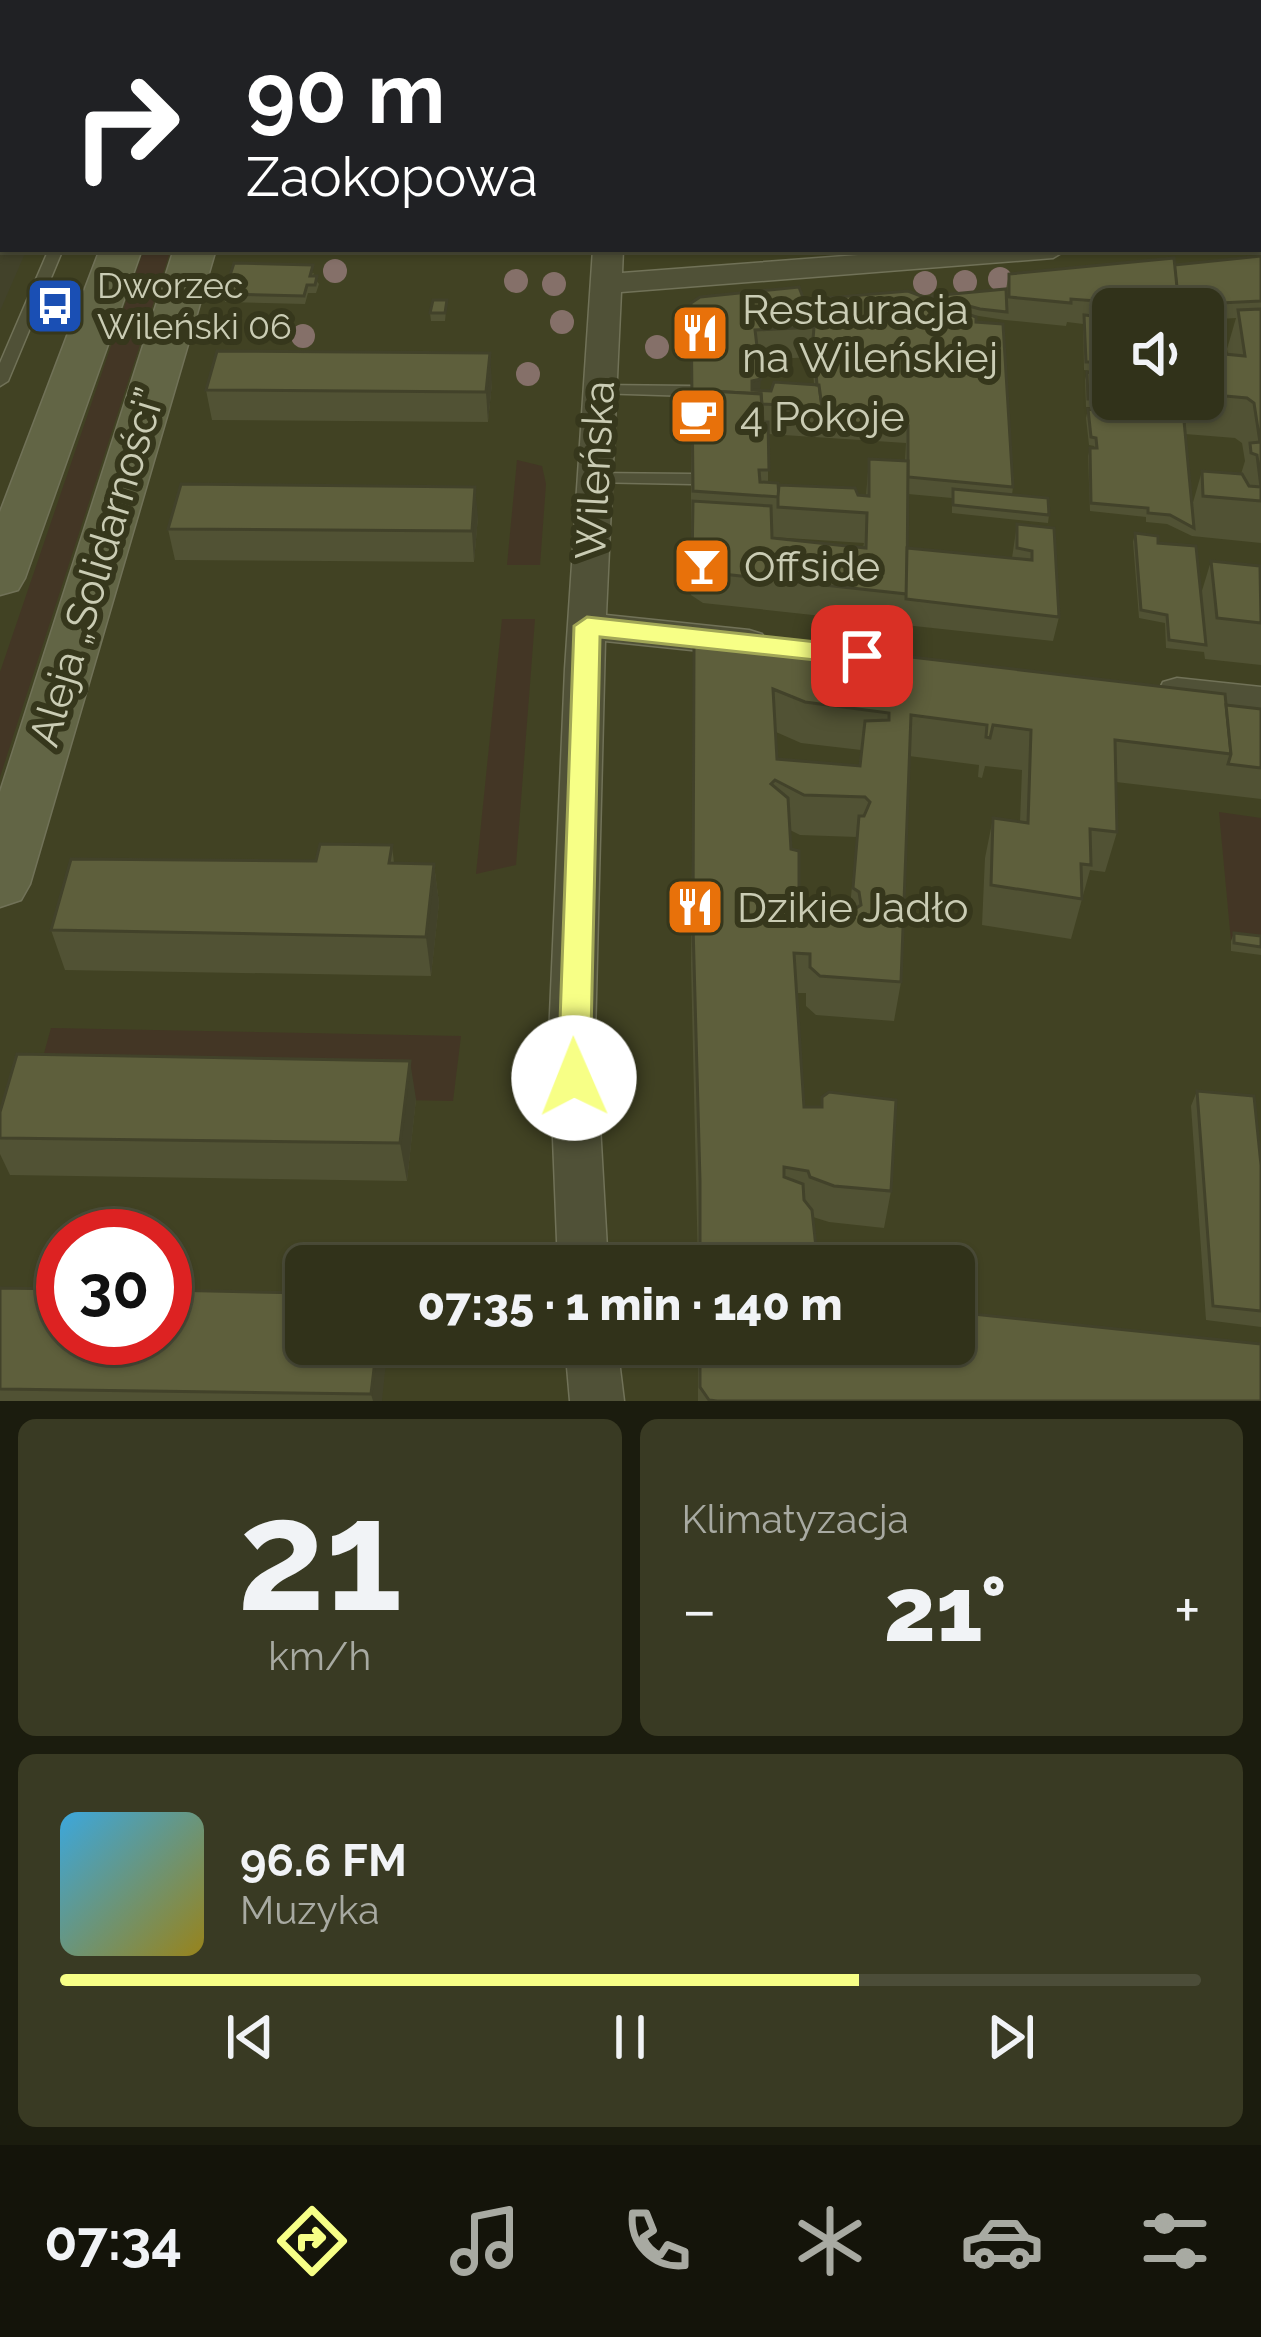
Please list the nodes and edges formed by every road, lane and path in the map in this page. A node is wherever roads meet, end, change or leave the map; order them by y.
1 (55, 252) edge
2 (120, 252) edge
3 (194, 252) edge
4 (979, 252) edge
5 (607, 267) edge
6 (0, 381) edge
7 (600, 390) junction
8 (691, 391) edge
9 (595, 478) junction
10 (691, 478) edge
11 (0, 578) edge
12 (587, 626) junction
13 (778, 647) edge
14 (1148, 688) edge
15 (1261, 701) edge
16 (0, 884) edge
17 (582, 1245) edge
18 (593, 1365) edge
19 (597, 1401) edge

1 - 6 lane
2 - 11 main road, Aleja „Solidarności”
3 - 16 main road, Aleja „Solidarności”
4 - 5 street
5 - 7 street, Wileńska
7 - 8 lane
7 - 9 street, Wileńska
9 - 10 lane
9 - 12 street, Wileńska
12 - 13 street
12 - 17 street, Wileńska
14 - 15 street
18 - 19 street

